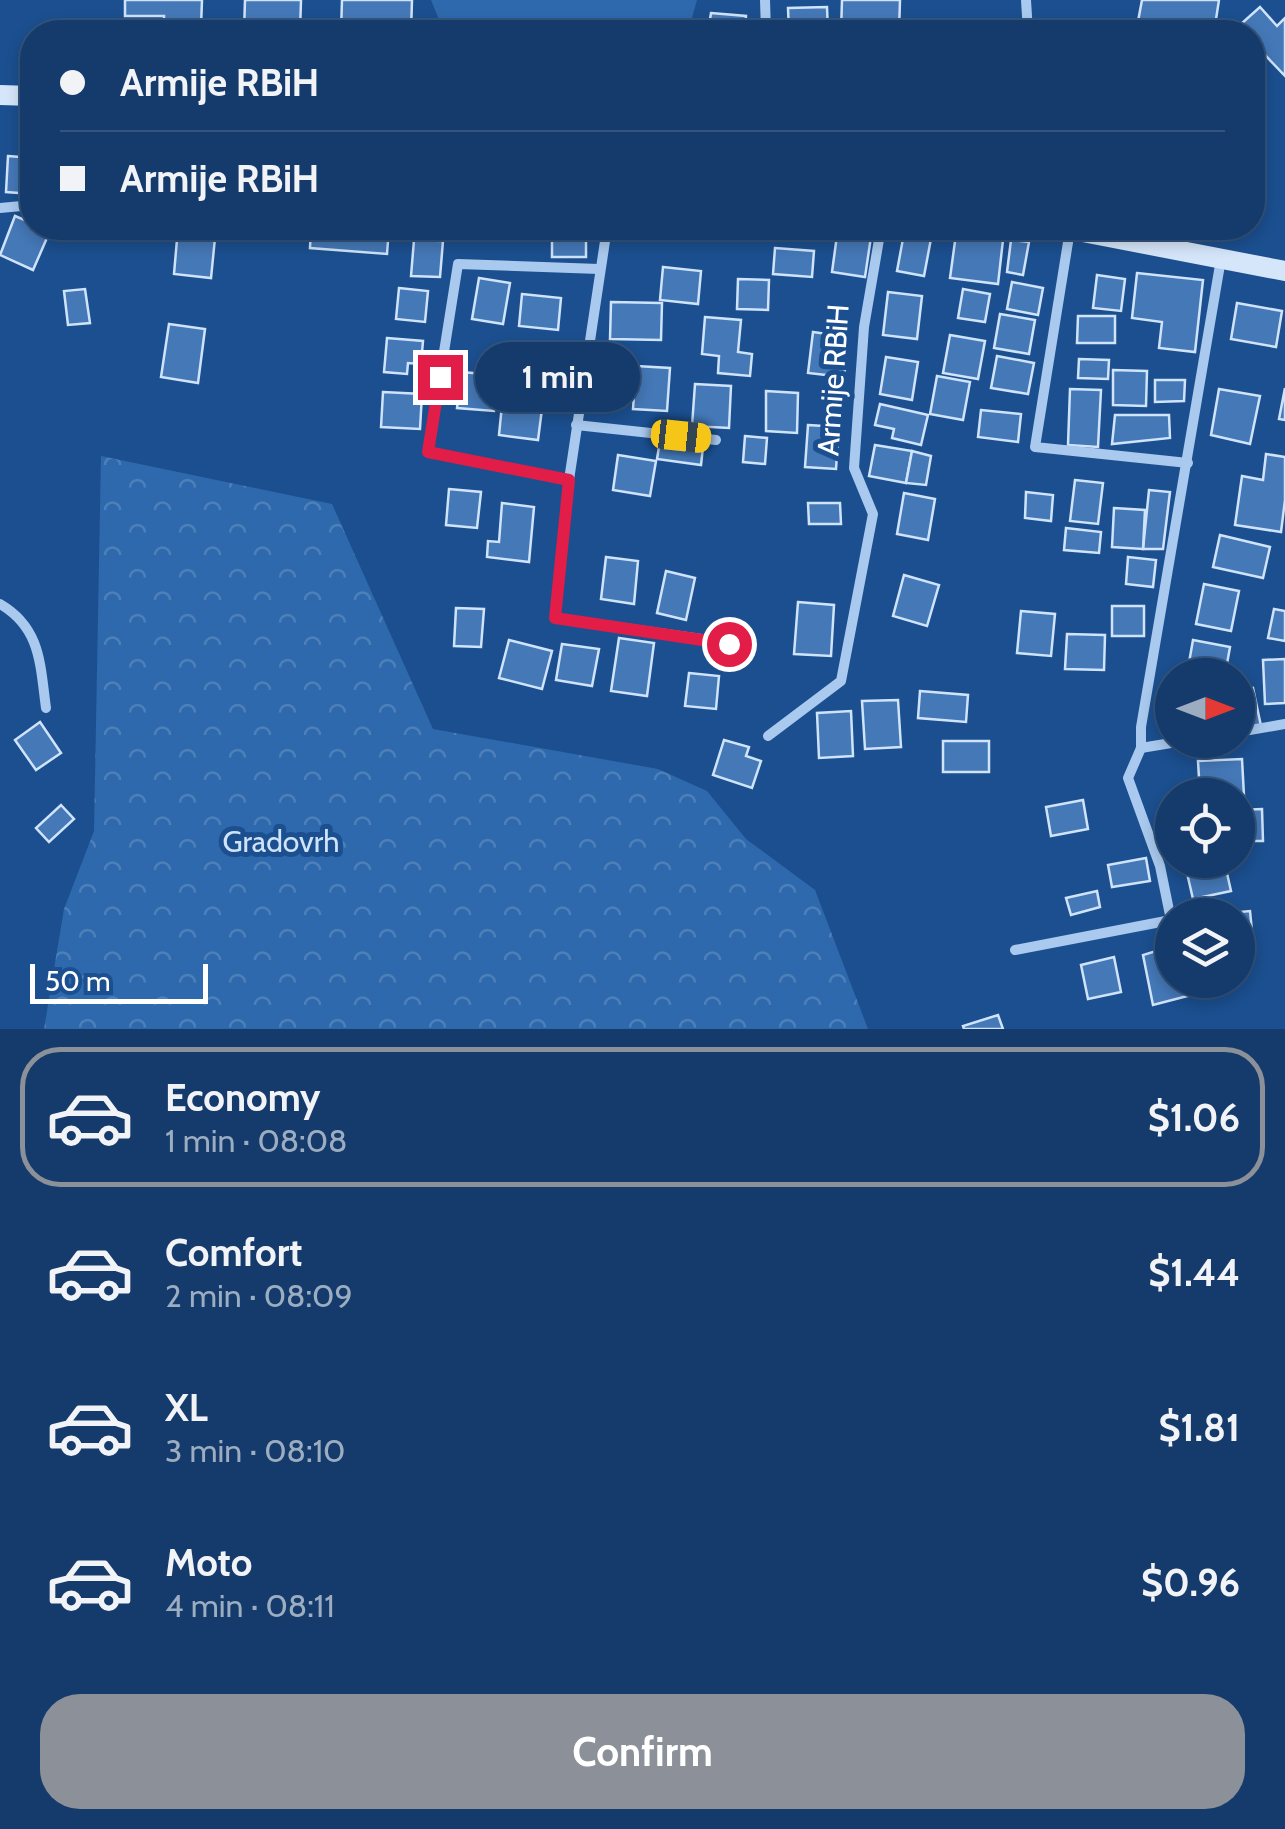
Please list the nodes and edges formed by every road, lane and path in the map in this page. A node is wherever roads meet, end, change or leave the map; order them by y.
1 (605, 240) edge
2 (880, 240) edge
3 (1064, 240) edge
4 (1128, 240) edge
5 (1222, 258) junction
6 (599, 269) junction
7 (1285, 272) edge
8 (576, 425) junction
9 (716, 440) dead end
10 (1188, 463) junction
11 (569, 480) junction
12 (0, 604) edge
13 (729, 644) dead end
14 (46, 708) dead end
15 (1285, 724) edge
16 (1255, 729) edge
17 (768, 736) dead end
18 (1155, 746) edge
19 (1142, 748) junction
20 (1015, 950) dead end

1 - 6 street
2 - 17 street, Armije RBiH
3 - 10 street
4 - 5 main road
5 - 7 main road
5 - 10 street
6 - 8 street
6 - 11 street
8 - 9 street
8 - 11 street
10 - 19 street
11 - 13 street
12 - 14 street
15 - 16 street
18 - 19 street
19 - 20 street

